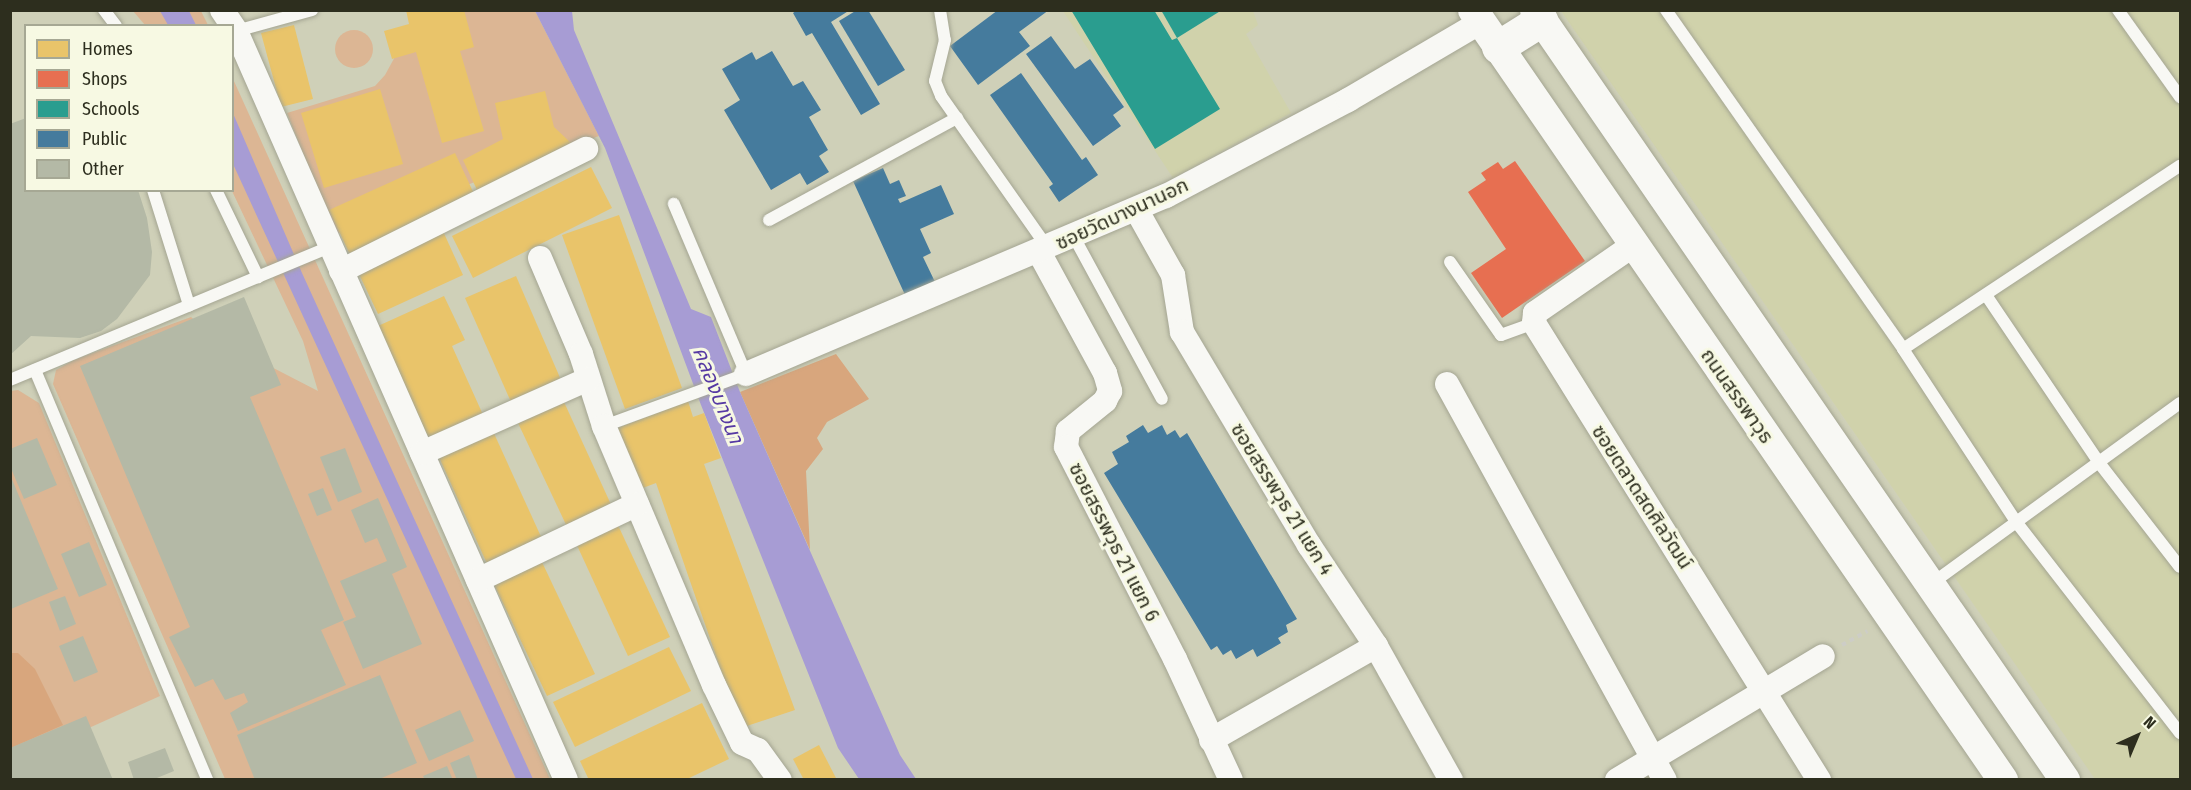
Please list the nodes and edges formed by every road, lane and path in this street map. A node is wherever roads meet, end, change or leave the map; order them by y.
1 (104, 10) edge
2 (222, 10) edge
3 (312, 10) edge
4 (940, 10) edge
5 (1666, 10) edge
6 (2118, 10) edge
7 (1541, 14) edge
8 (114, 24) edge
9 (231, 24) edge
10 (1484, 26) edge
11 (234, 28) edge
12 (236, 31) junction
13 (2181, 97) edge
14 (957, 118) junction
15 (586, 149) dead end
16 (2181, 166) edge
17 (154, 192) edge
18 (217, 192) edge
19 (674, 204) dead end
20 (1136, 209) junction
21 (769, 220) dead end
22 (1074, 237) junction
23 (1632, 246) junction
24 (330, 247) junction
25 (1044, 250) junction
26 (540, 258) dead end
27 (1450, 262) dead end
28 (341, 271) junction
29 (258, 277) junction
30 (1986, 295) junction
31 (189, 305) junction
32 (1534, 323) junction
33 (1903, 350) junction
34 (35, 370) junction
35 (743, 376) junction
36 (588, 379) junction
37 (10, 380) edge
38 (1447, 384) dead end
39 (1162, 399) dead end
40 (2181, 403) edge
41 (604, 426) junction
42 (422, 453) junction
43 (2100, 464) junction
44 (637, 504) junction
45 (2017, 523) junction
46 (2181, 567) edge
47 (478, 580) junction
48 (1929, 585) junction
49 (1892, 618) junction
50 (1376, 646) junction
51 (1823, 656) joint
52 (1765, 688) junction
53 (2181, 733) edge
54 (1211, 740) junction
55 (1653, 757) junction
56 (207, 780) edge
57 (566, 780) edge
58 (780, 780) edge
59 (1231, 780) edge
60 (1451, 780) edge
61 (1617, 780) edge
62 (1665, 780) edge
63 (1819, 780) edge
64 (2003, 780) edge
65 (2065, 780) edge

1 - 8 lane
2 - 9 street
3 - 12 lane
4 - 14 lane
5 - 33 lane
6 - 13 lane
7 - 10 main road
7 - 48 street
10 - 20 street, ซอยวัดบางนานอก
10 - 23 street, ถนนสรรพาวุธ
11 - 12 street
12 - 24 street
14 - 21 lane
14 - 25 lane
15 - 28 street
16 - 30 lane
17 - 31 lane
18 - 29 lane
19 - 35 lane
20 - 22 street, ซอยวัดบางนานอก
20 - 50 street, ซอยสรรพวุธ 21 แยก 4
22 - 25 street, ซอยวัดบางนานอก
22 - 39 lane
23 - 32 street
23 - 49 street, ถนนสรรพาวุธ
24 - 28 street
24 - 29 lane
25 - 35 street, ซอยวัดบางนานอก
25 - 54 street, ซอยสรรพวุธ 21 แยก 6
26 - 36 street
27 - 32 lane
28 - 42 street
29 - 31 lane
30 - 33 lane
30 - 43 lane
31 - 34 lane
32 - 52 street, ซอยตลาดสดศิลวัฒน์
33 - 45 lane
34 - 37 lane
34 - 56 lane
35 - 41 lane
36 - 41 street
36 - 42 street
38 - 55 street
40 - 43 lane
41 - 44 street
42 - 47 street
43 - 45 lane
43 - 46 lane
44 - 47 street
44 - 58 street
45 - 48 lane
45 - 53 lane
47 - 57 street
48 - 65 street
49 - 51 path
49 - 64 street, ถนนสรรพาวุธ
50 - 54 street
50 - 60 street, ซอยสรรพวุธ 21 แยก 4
51 - 52 street
52 - 55 street
52 - 63 street, ซอยตลาดสดศิลวัฒน์
54 - 59 street, ซอยสรรพวุธ 21 แยก 6
55 - 61 street
55 - 62 street

